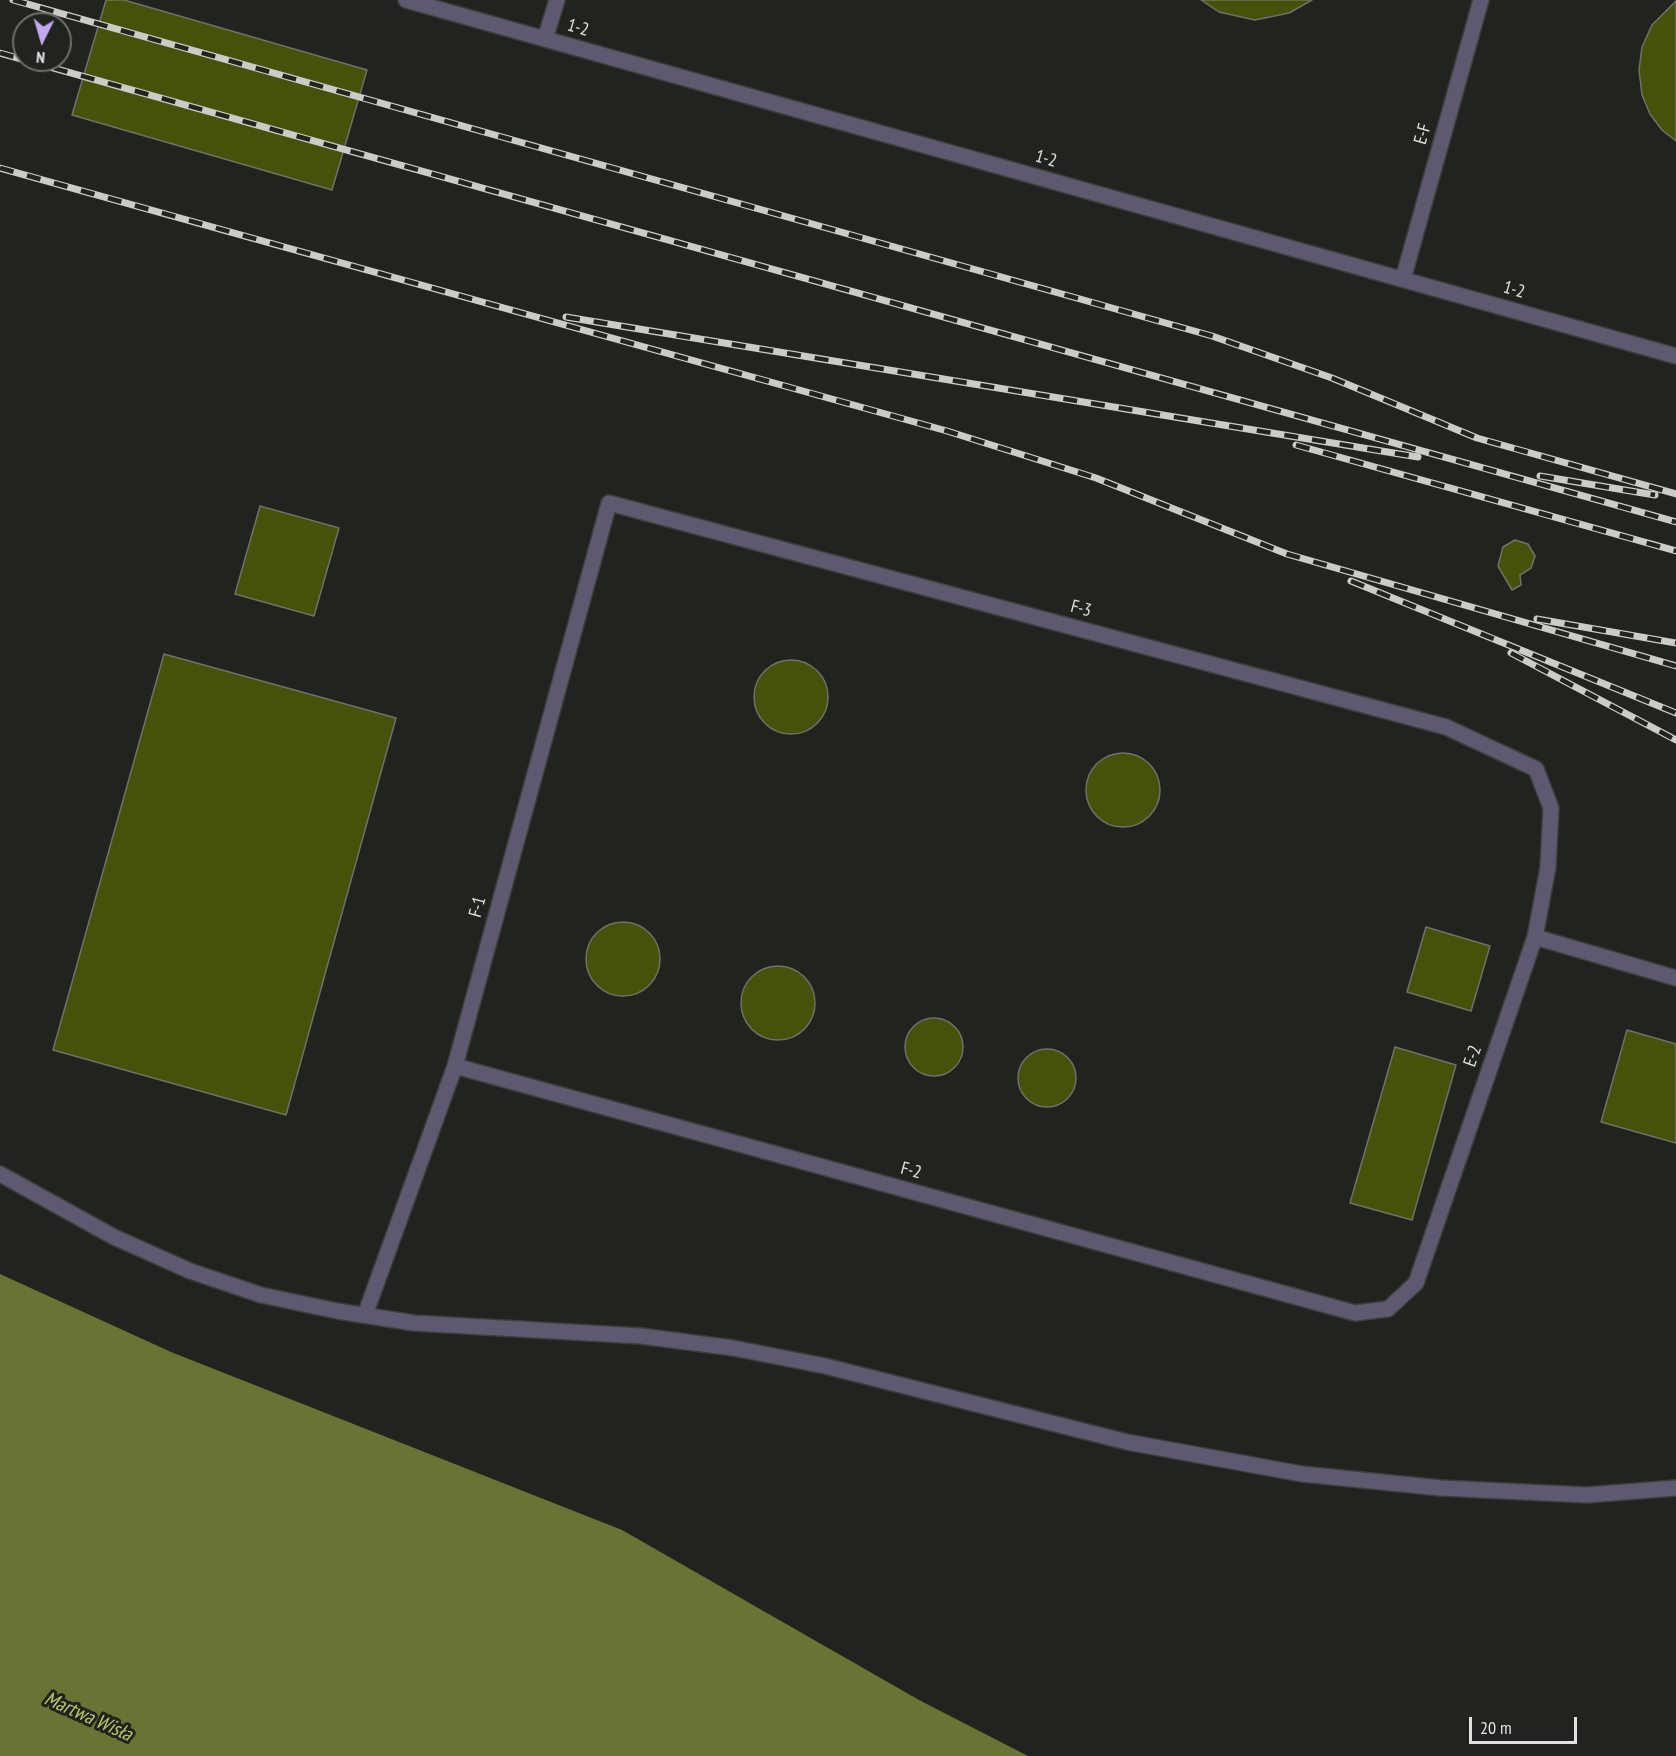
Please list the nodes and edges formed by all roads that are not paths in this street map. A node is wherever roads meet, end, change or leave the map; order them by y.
1 (406, 0) edge
2 (557, 0) edge
3 (1481, 0) edge
4 (545, 39) junction
5 (1403, 279) junction
6 (1676, 356) edge
7 (609, 503) joint
8 (1536, 770) joint
9 (1535, 937) junction
10 (1676, 978) edge
11 (455, 1066) junction
12 (0, 1174) edge
13 (1355, 1313) joint
14 (365, 1315) junction
15 (1676, 1488) edge

1 - 4 lane, 1-2
2 - 4 lane
3 - 5 lane, E-F
4 - 5 lane, 1-2
5 - 6 lane, 1-2
7 - 8 lane, F-3
7 - 11 lane, F-1
8 - 9 lane, E-2
9 - 10 lane
9 - 13 lane, E-2
11 - 13 lane, F-2
11 - 14 lane, F-1
12 - 14 lane
14 - 15 lane

